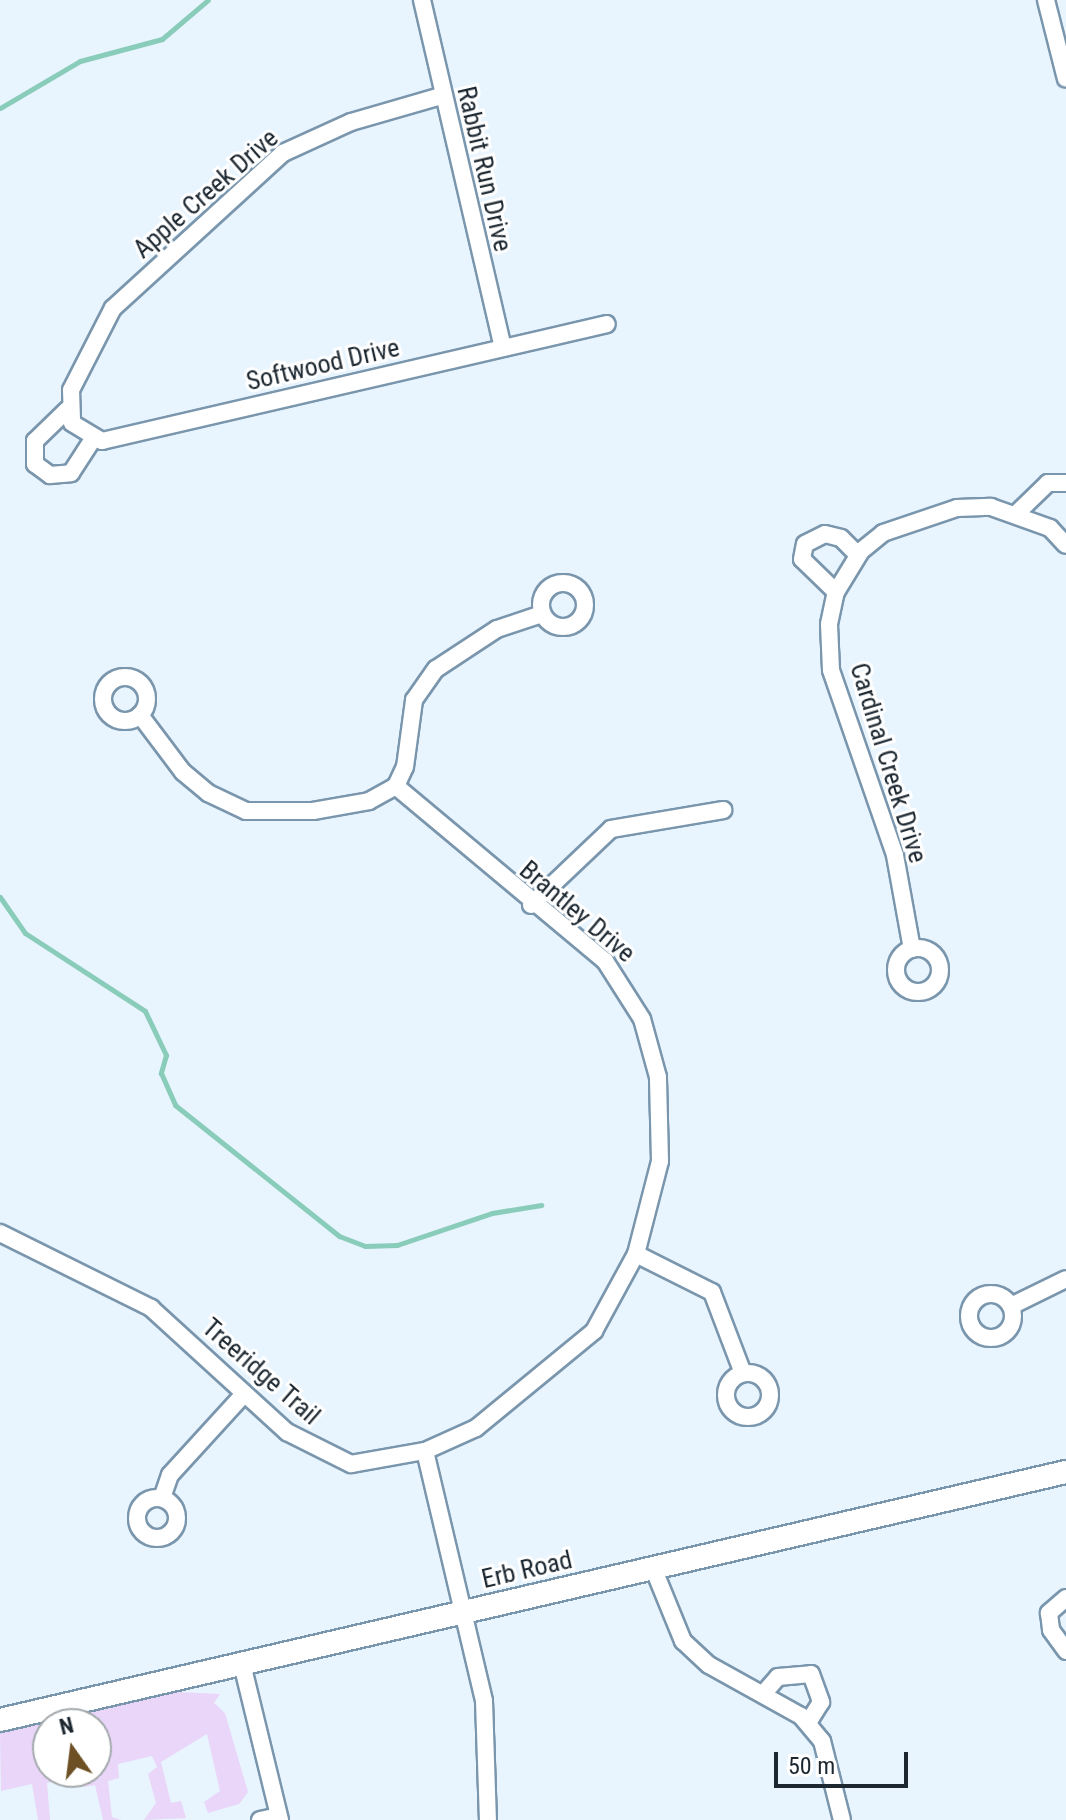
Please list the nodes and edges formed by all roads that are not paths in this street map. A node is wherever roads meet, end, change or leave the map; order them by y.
1 (422, 0) edge
2 (1046, 0) edge
3 (1066, 79) edge
4 (441, 96) junction
5 (607, 324) dead end
6 (503, 348) junction
7 (68, 407) junction
8 (93, 439) junction
9 (1066, 483) edge
10 (1015, 515) junction
11 (1066, 544) edge
12 (858, 555) junction
13 (836, 592) junction
14 (542, 614) dead end
15 (140, 715) dead end
16 (396, 786) junction
17 (723, 810) dead end
18 (531, 905) junction
19 (912, 949) dead end
20 (0, 1233) edge
21 (636, 1254) junction
22 (1066, 1279) edge
23 (1011, 1306) dead end
24 (743, 1373) dead end
25 (243, 1395) junction
26 (425, 1451) junction
27 (1066, 1472) edge
28 (162, 1498) dead end
29 (654, 1570) junction
30 (1066, 1598) edge
31 (462, 1614) junction
32 (1066, 1651) edge
33 (242, 1664) junction
34 (764, 1693) junction
35 (0, 1720) edge
36 (808, 1723) junction
37 (279, 1818) edge
38 (260, 1820) edge
39 (488, 1820) edge
40 (842, 1820) edge

1 - 4 street, Rabbit Run Drive
2 - 3 street
4 - 6 street, Rabbit Run Drive
4 - 7 street, Apple Creek Drive
5 - 6 street, Softwood Drive
6 - 8 street, Softwood Drive
7 - 8 street
7 - 8 street, Apple Creek Drive
9 - 10 street
10 - 11 street, Cardinal Creek Drive
10 - 12 street, Cardinal Creek Drive
12 - 13 street, Cardinal Creek Drive
12 - 13 street
13 - 19 street, Cardinal Creek Drive
14 - 16 street
15 - 16 street
16 - 18 street, Brantley Drive
17 - 18 street
18 - 21 street, Brantley Drive
20 - 25 street, Treeridge Trail
21 - 24 street
21 - 26 street, Brantley Drive
22 - 23 street
25 - 26 street, Treeridge Trail
25 - 28 street
26 - 31 street
27 - 29 street, Erb Road
29 - 31 street, Erb Road
29 - 34 street
30 - 32 street
31 - 33 street, Erb Road
31 - 39 street
33 - 35 street, Erb Road
33 - 37 street
34 - 36 street
34 - 36 street
36 - 40 street
37 - 38 street

